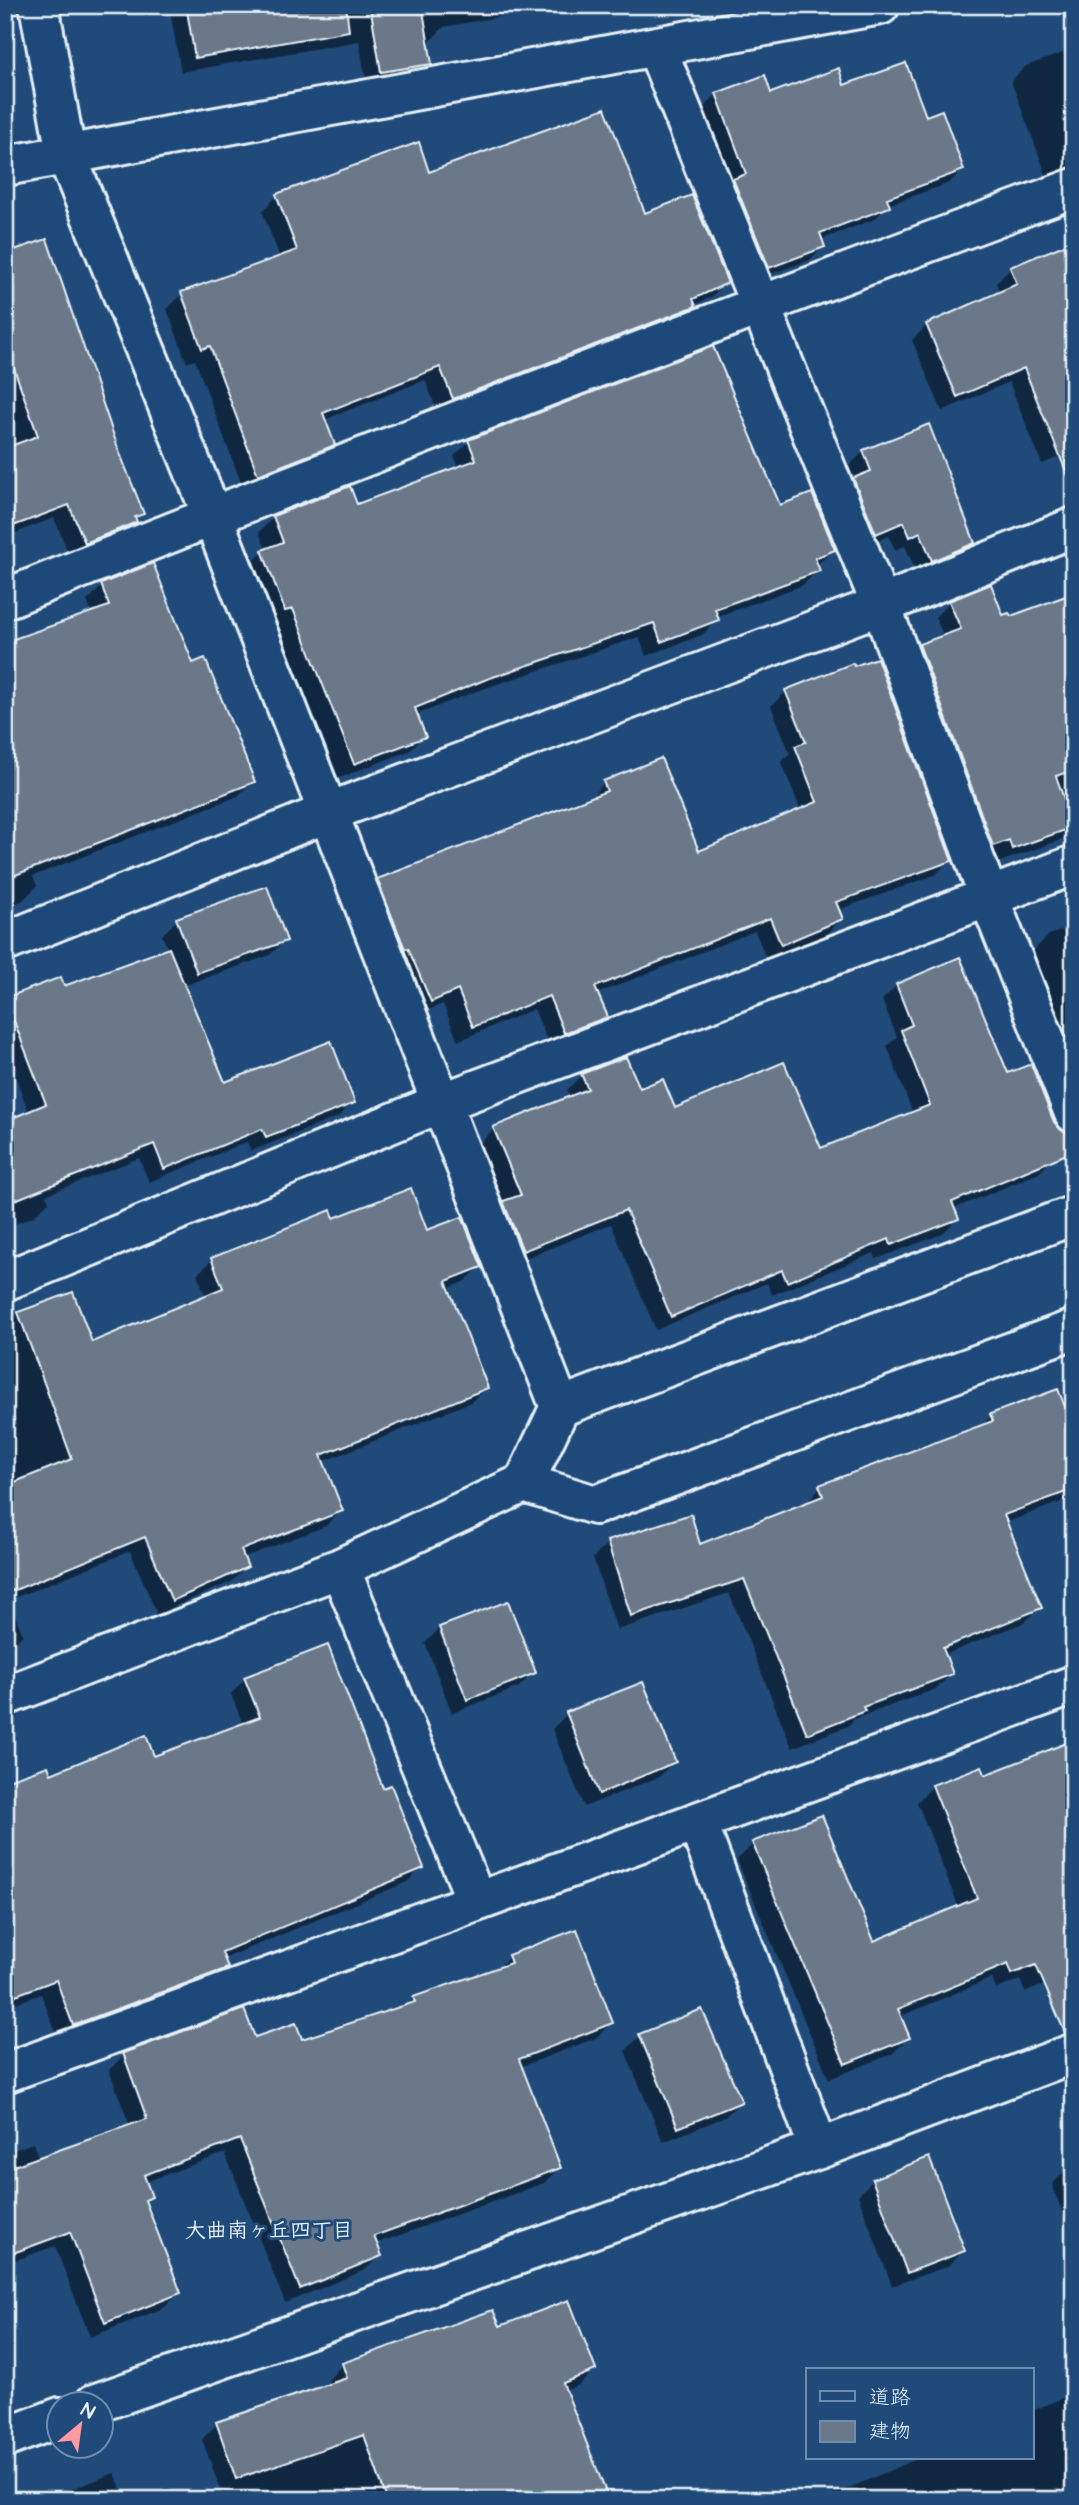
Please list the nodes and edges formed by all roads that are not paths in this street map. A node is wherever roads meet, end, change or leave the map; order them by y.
1 (38, 5) edge
2 (880, 5) edge
3 (657, 49) junction
4 (66, 154) junction
5 (5, 166) edge
6 (1074, 188) edge
7 (760, 305) junction
8 (212, 515) junction
9 (1074, 527) edge
10 (5, 599) edge
11 (881, 605) junction
12 (329, 812) junction
13 (1074, 865) edge
14 (989, 898) junction
15 (5, 942) edge
16 (441, 1103) junction
17 (1074, 1112) edge
18 (1074, 1215) edge
19 (5, 1281) edge
20 (1074, 1329) edge
21 (559, 1407) junction
22 (524, 1483) junction
23 (340, 1568) junction
24 (1074, 1685) edge
25 (5, 1696) edge
26 (698, 1824) junction
27 (476, 1899) junction
28 (1074, 2053) edge
29 (5, 2073) edge
30 (819, 2149) junction
31 (116, 2395) edge
32 (46, 2422) edge
33 (5, 2438) edge

1 - 4 street
2 - 3 street
3 - 4 street
3 - 7 street
4 - 5 street
4 - 8 street
6 - 7 street
7 - 8 street
7 - 11 street
8 - 10 street
8 - 12 street
9 - 11 street
11 - 12 street
11 - 14 street
12 - 15 street
12 - 16 street
13 - 14 street
14 - 16 street
14 - 17 street
16 - 19 street
16 - 21 street
18 - 21 street
20 - 22 street
21 - 22 street
22 - 23 street
23 - 25 street
23 - 27 street
24 - 26 street
26 - 27 street
26 - 30 street
27 - 29 street
28 - 30 street
30 - 31 street
32 - 33 street

